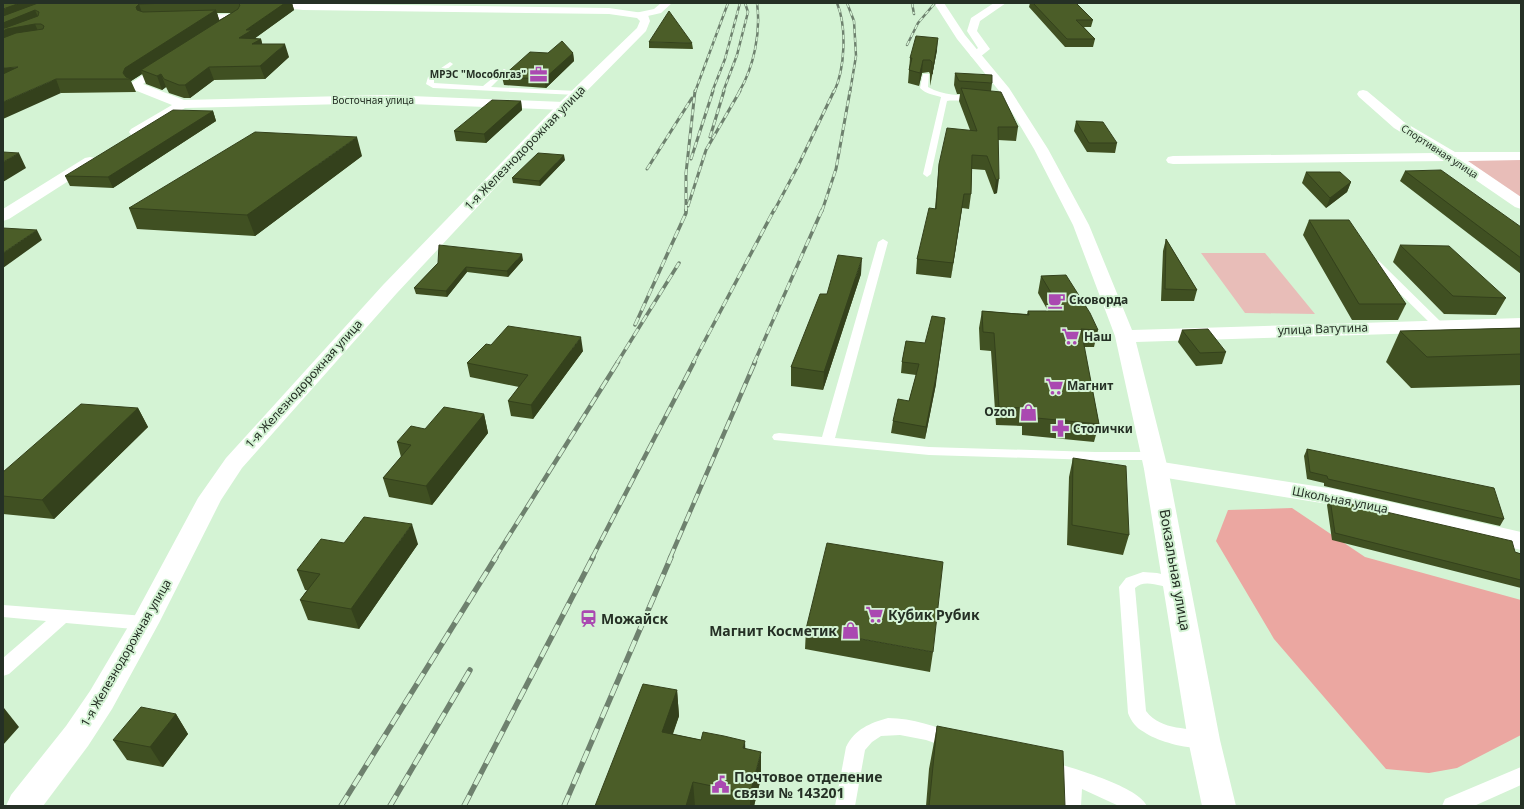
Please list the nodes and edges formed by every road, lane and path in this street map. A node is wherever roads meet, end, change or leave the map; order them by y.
1 (267, 3) edge
2 (667, 3) edge
3 (939, 3) edge
4 (1001, 3) edge
5 (639, 15) junction
6 (177, 19) edge
7 (210, 35) edge
8 (976, 55) junction
9 (177, 57) edge
10 (450, 64) dead end
11 (504, 71) dead end
12 (926, 76) edge
13 (485, 88) junction
14 (1363, 94) dead end
15 (948, 97) junction
16 (571, 99) junction
17 (988, 99) edge
18 (182, 104) junction
19 (129, 137) edge
20 (102, 153) edge
21 (1521, 156) edge
22 (1452, 157) junction
23 (1173, 160) dead end
24 (927, 174) dead end
25 (1521, 204) edge
26 (3, 216) edge
27 (883, 242) dead end
28 (1375, 263) edge
29 (1521, 324) edge
30 (1439, 326) junction
31 (1126, 336) junction
32 (779, 437) dead end
33 (827, 442) junction
34 (1155, 463) junction
35 (1521, 541) edge
36 (1177, 583) junction
37 (3, 611) edge
38 (63, 616) junction
39 (145, 623) junction
40 (3, 669) edge
41 (1204, 740) junction
42 (972, 748) edge
43 (1029, 765) edge
44 (1072, 776) junction
45 (1521, 776) edge
46 (23, 806) edge
47 (845, 806) edge
48 (1071, 806) edge
49 (1138, 806) edge
50 (1220, 806) edge
51 (1452, 806) edge

1 - 5 main road
2 - 5 main road
3 - 8 main road, Вокзальная улица
4 - 8 main road
5 - 16 main road, 1-я Железнодорожная улица
6 - 7 main road
8 - 31 main road, Вокзальная улица
9 - 18 main road, Восточная улица
10 - 13 lane
11 - 13 lane
12 - 15 lane
13 - 16 lane
14 - 22 main road, Спортивная улица
15 - 17 lane
15 - 24 lane
16 - 18 main road, Восточная улица
16 - 39 main road, 1-я Железнодорожная улица
18 - 19 main road
20 - 26 main road
21 - 22 main road
22 - 23 main road
22 - 25 main road, Спортивная улица
27 - 33 lane
28 - 30 lane
29 - 30 main road, улица Ватутина
30 - 31 main road, улица Ватутина
31 - 34 main road, Вокзальная улица
32 - 33 lane
33 - 34 lane
34 - 35 main road, Школьная улица
34 - 36 main road, Вокзальная улица
36 - 41 main road, Вокзальная улица
36 - 41 lane
37 - 38 lane
38 - 39 lane
38 - 40 lane
39 - 46 main road, 1-я Железнодорожная улица
41 - 50 main road, Вокзальная улица
42 - 47 lane
43 - 44 lane
44 - 48 lane
44 - 49 lane
45 - 51 lane

